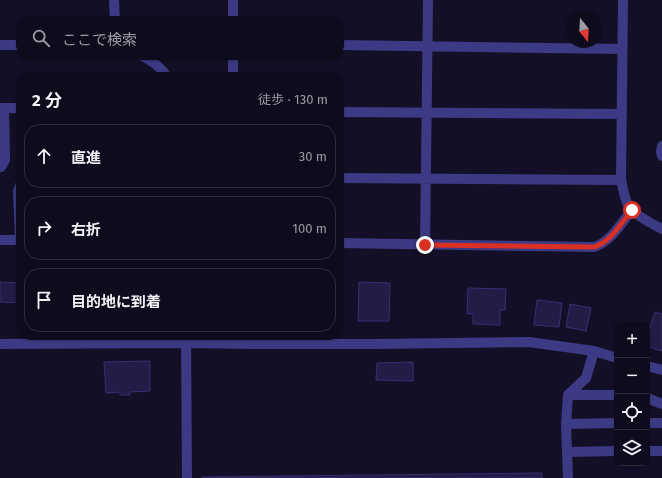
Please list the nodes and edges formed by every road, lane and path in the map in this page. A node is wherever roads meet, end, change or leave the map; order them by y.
1 (114, 0) edge
2 (233, 0) edge
3 (428, 0) edge
4 (623, 0) edge
5 (115, 16) edge
6 (233, 16) edge
7 (0, 45) edge
8 (16, 45) edge
9 (344, 45) edge
10 (427, 46) junction
11 (622, 49) junction
12 (150, 60) edge
13 (233, 60) edge
14 (163, 72) edge
15 (233, 72) edge
16 (2, 108) edge
17 (16, 108) edge
18 (344, 112) edge
19 (427, 112) junction
20 (622, 114) junction
21 (662, 146) edge
22 (662, 156) edge
23 (0, 167) edge
24 (344, 178) edge
25 (426, 178) junction
26 (620, 180) junction
27 (632, 210) junction
28 (662, 230) edge
29 (0, 240) edge
30 (16, 240) edge
31 (344, 243) edge
32 (425, 245) junction
33 (149, 340) edge
34 (186, 340) edge
35 (200, 340) edge
36 (0, 344) edge
37 (594, 352) junction
38 (614, 357) edge
39 (650, 367) edge
40 (662, 370) edge
41 (568, 395) junction
42 (614, 395) edge
43 (650, 399) edge
44 (662, 404) edge
45 (614, 423) edge
46 (650, 423) edge
47 (662, 423) edge
48 (566, 424) junction
49 (614, 451) edge
50 (650, 451) edge
51 (662, 451) edge
52 (567, 452) junction
53 (187, 478) edge
54 (568, 478) edge

1 - 5 street
2 - 6 street
3 - 10 street
4 - 11 street
7 - 8 street
9 - 10 street
10 - 11 street
10 - 19 street
11 - 20 street
12 - 14 street
13 - 15 street
16 - 17 street
16 - 23 street
18 - 19 street
19 - 20 street
19 - 25 street
20 - 26 street
21 - 22 street
24 - 25 street
25 - 26 street
25 - 32 street
26 - 27 street
27 - 28 street
27 - 32 street
29 - 30 street
31 - 32 street
33 - 36 street
34 - 53 street
35 - 37 street
37 - 38 street
37 - 41 street
39 - 40 street
41 - 42 street
41 - 48 street
43 - 44 street
45 - 48 street
46 - 47 street
48 - 52 street
49 - 52 street
50 - 51 street
52 - 54 street

